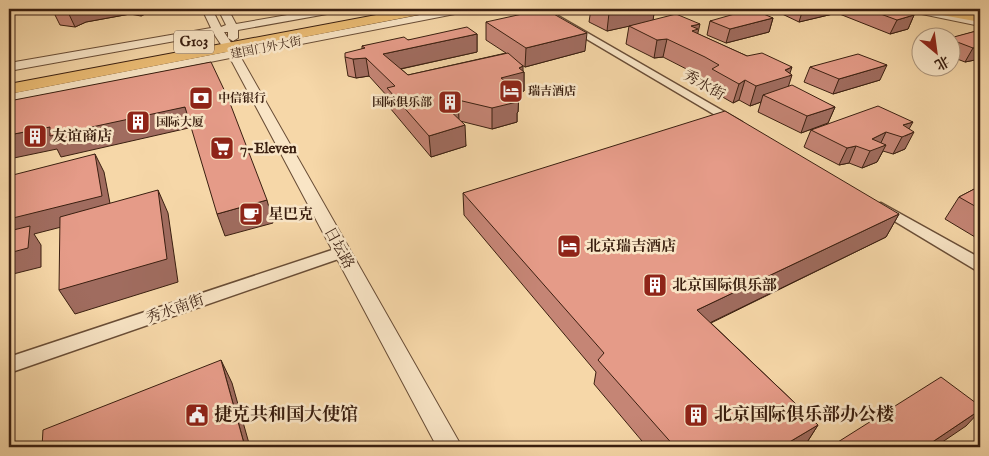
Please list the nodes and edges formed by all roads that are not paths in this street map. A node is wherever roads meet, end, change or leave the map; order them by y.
1 (207, 9) edge
2 (239, 9) edge
3 (338, 9) edge
4 (380, 9) edge
5 (428, 9) edge
6 (465, 9) edge
7 (540, 9) edge
8 (912, 9) edge
9 (931, 9) edge
10 (224, 10) edge
11 (980, 18) edge
12 (980, 23) edge
13 (228, 39) junction
14 (9, 67) edge
15 (9, 77) edge
16 (9, 89) edge
17 (9, 98) edge
18 (747, 129) edge
19 (868, 200) edge
20 (341, 252) junction
21 (980, 265) edge
22 (9, 365) edge
23 (450, 447) edge

1 - 13 street
2 - 10 street
3 - 13 street, 建国门外大街
4 - 13 highway, 建国门外大街 / G103
5 - 13 highway, 建国门外大街 / G103
6 - 13 street, 建国门外大街
7 - 18 street, 秀水街
8 - 12 street
9 - 11 highway
10 - 13 street
13 - 14 street, 建国门外大街
13 - 15 highway, 建国门外大街 / G103
13 - 16 highway, 建国门外大街 / G103
13 - 17 street, 建国门外大街
13 - 20 street, 日坛路
19 - 21 street
20 - 22 street, 秀水南街
20 - 23 street, 日坛路

